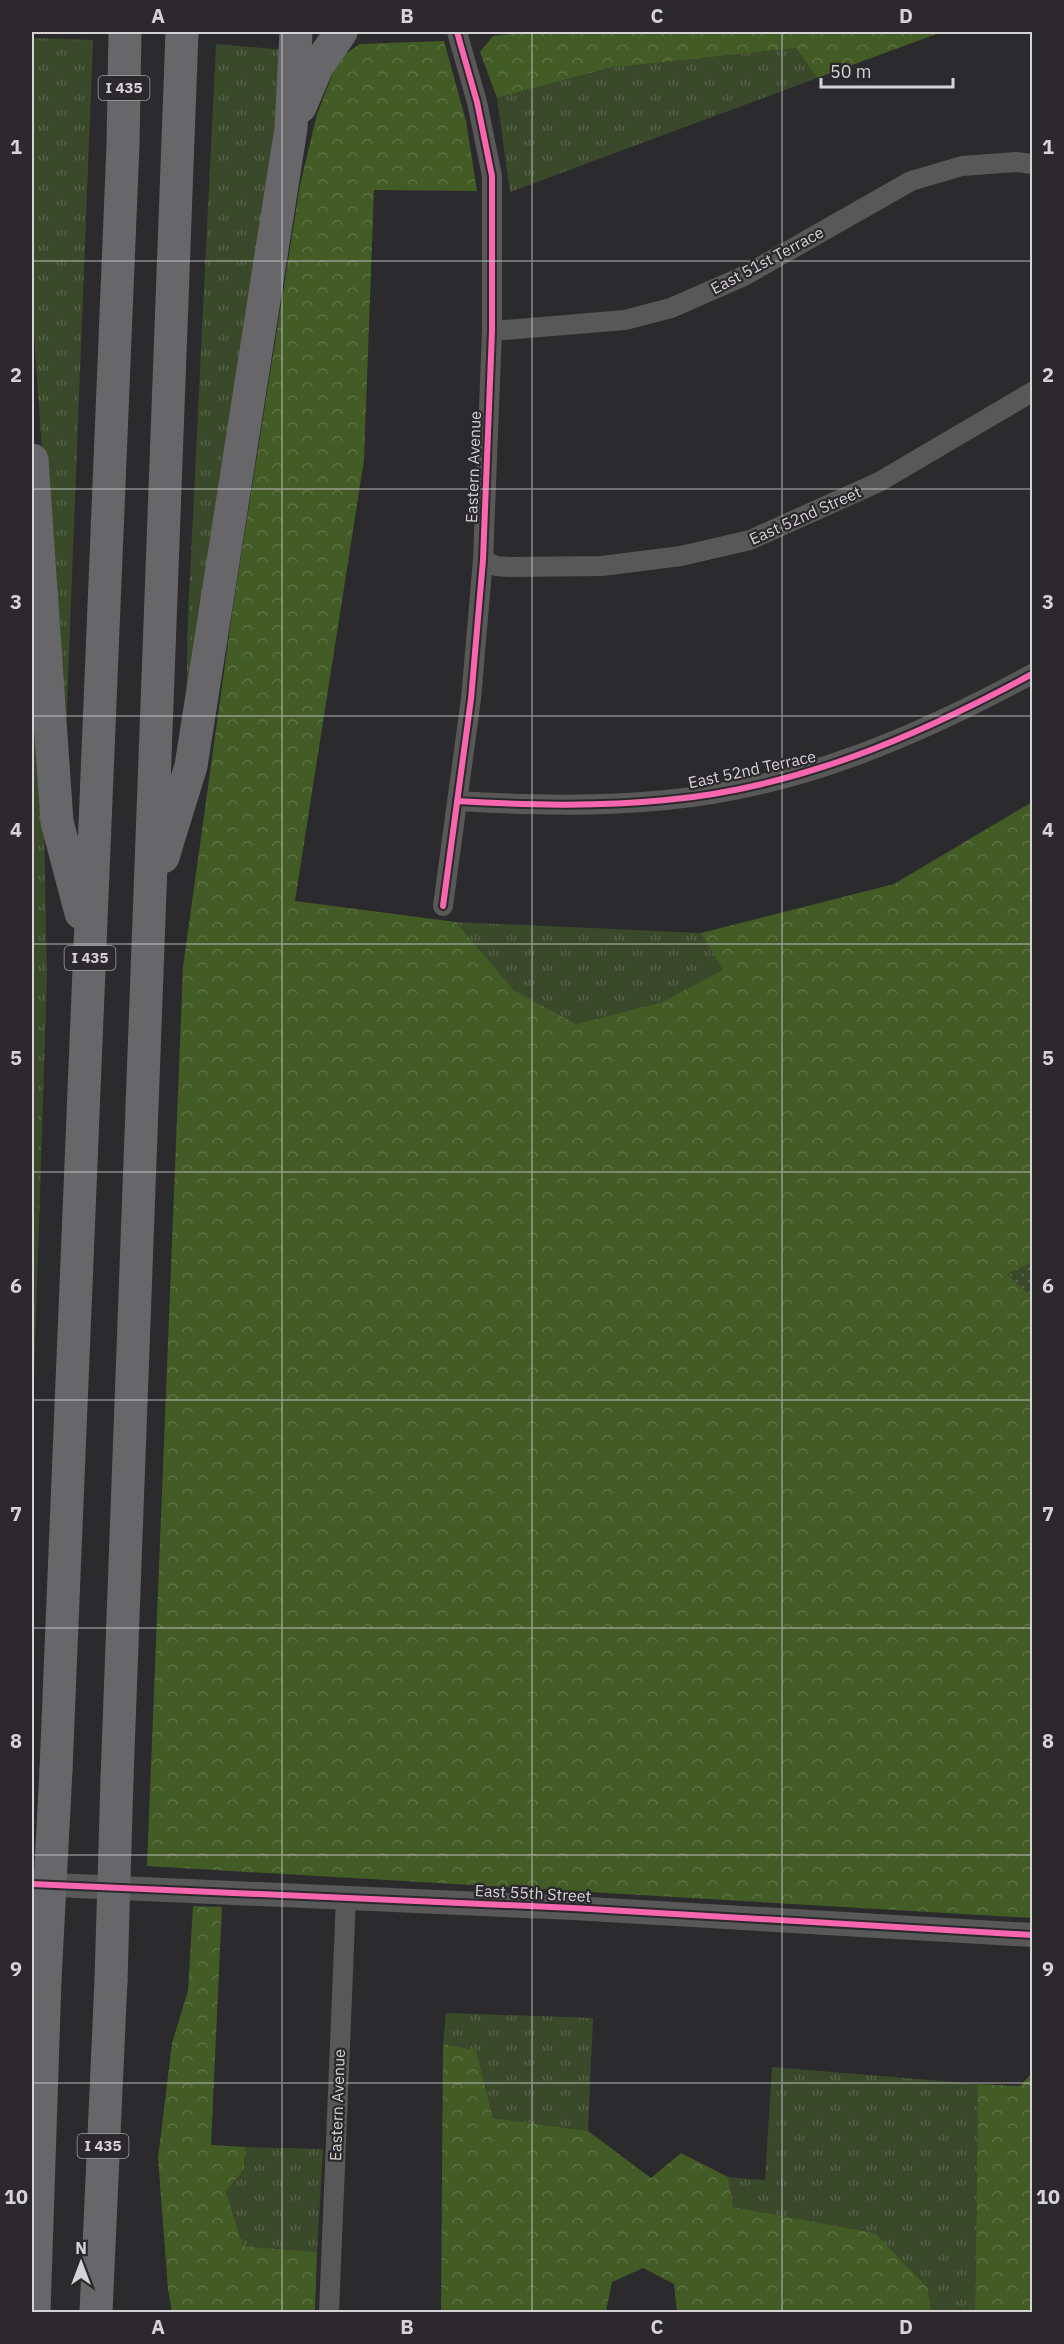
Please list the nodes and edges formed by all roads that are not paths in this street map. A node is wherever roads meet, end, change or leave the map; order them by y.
1 (125, 32) edge
2 (182, 32) edge
3 (296, 32) edge
4 (341, 32) edge
5 (457, 32) edge
6 (291, 128) junction
7 (1032, 164) edge
8 (492, 332) junction
9 (1032, 392) edge
10 (32, 460) edge
11 (483, 560) junction
12 (1032, 674) edge
13 (457, 801) junction
14 (150, 899) junction
15 (444, 906) dead end
16 (90, 945) junction
17 (32, 1884) edge
18 (346, 1898) junction
19 (1032, 1935) edge
20 (34, 2313) edge
21 (96, 2313) edge
22 (329, 2313) edge

1 - 16 highway, I 435
2 - 14 highway, I 435
3 - 6 highway
4 - 6 highway
5 - 8 street, Eastern Avenue
6 - 14 highway
7 - 8 street, East 51st Terrace
8 - 11 street, Eastern Avenue
9 - 11 street, East 52nd Street
10 - 16 highway
11 - 13 street, Eastern Avenue
12 - 13 street, East 52nd Terrace
13 - 15 street, Eastern Avenue
14 - 21 highway, I 435, bridge
16 - 20 highway, I 435, bridge
17 - 18 street, East 55th Street
18 - 19 street, East 55th Street
18 - 22 street, Eastern Avenue

